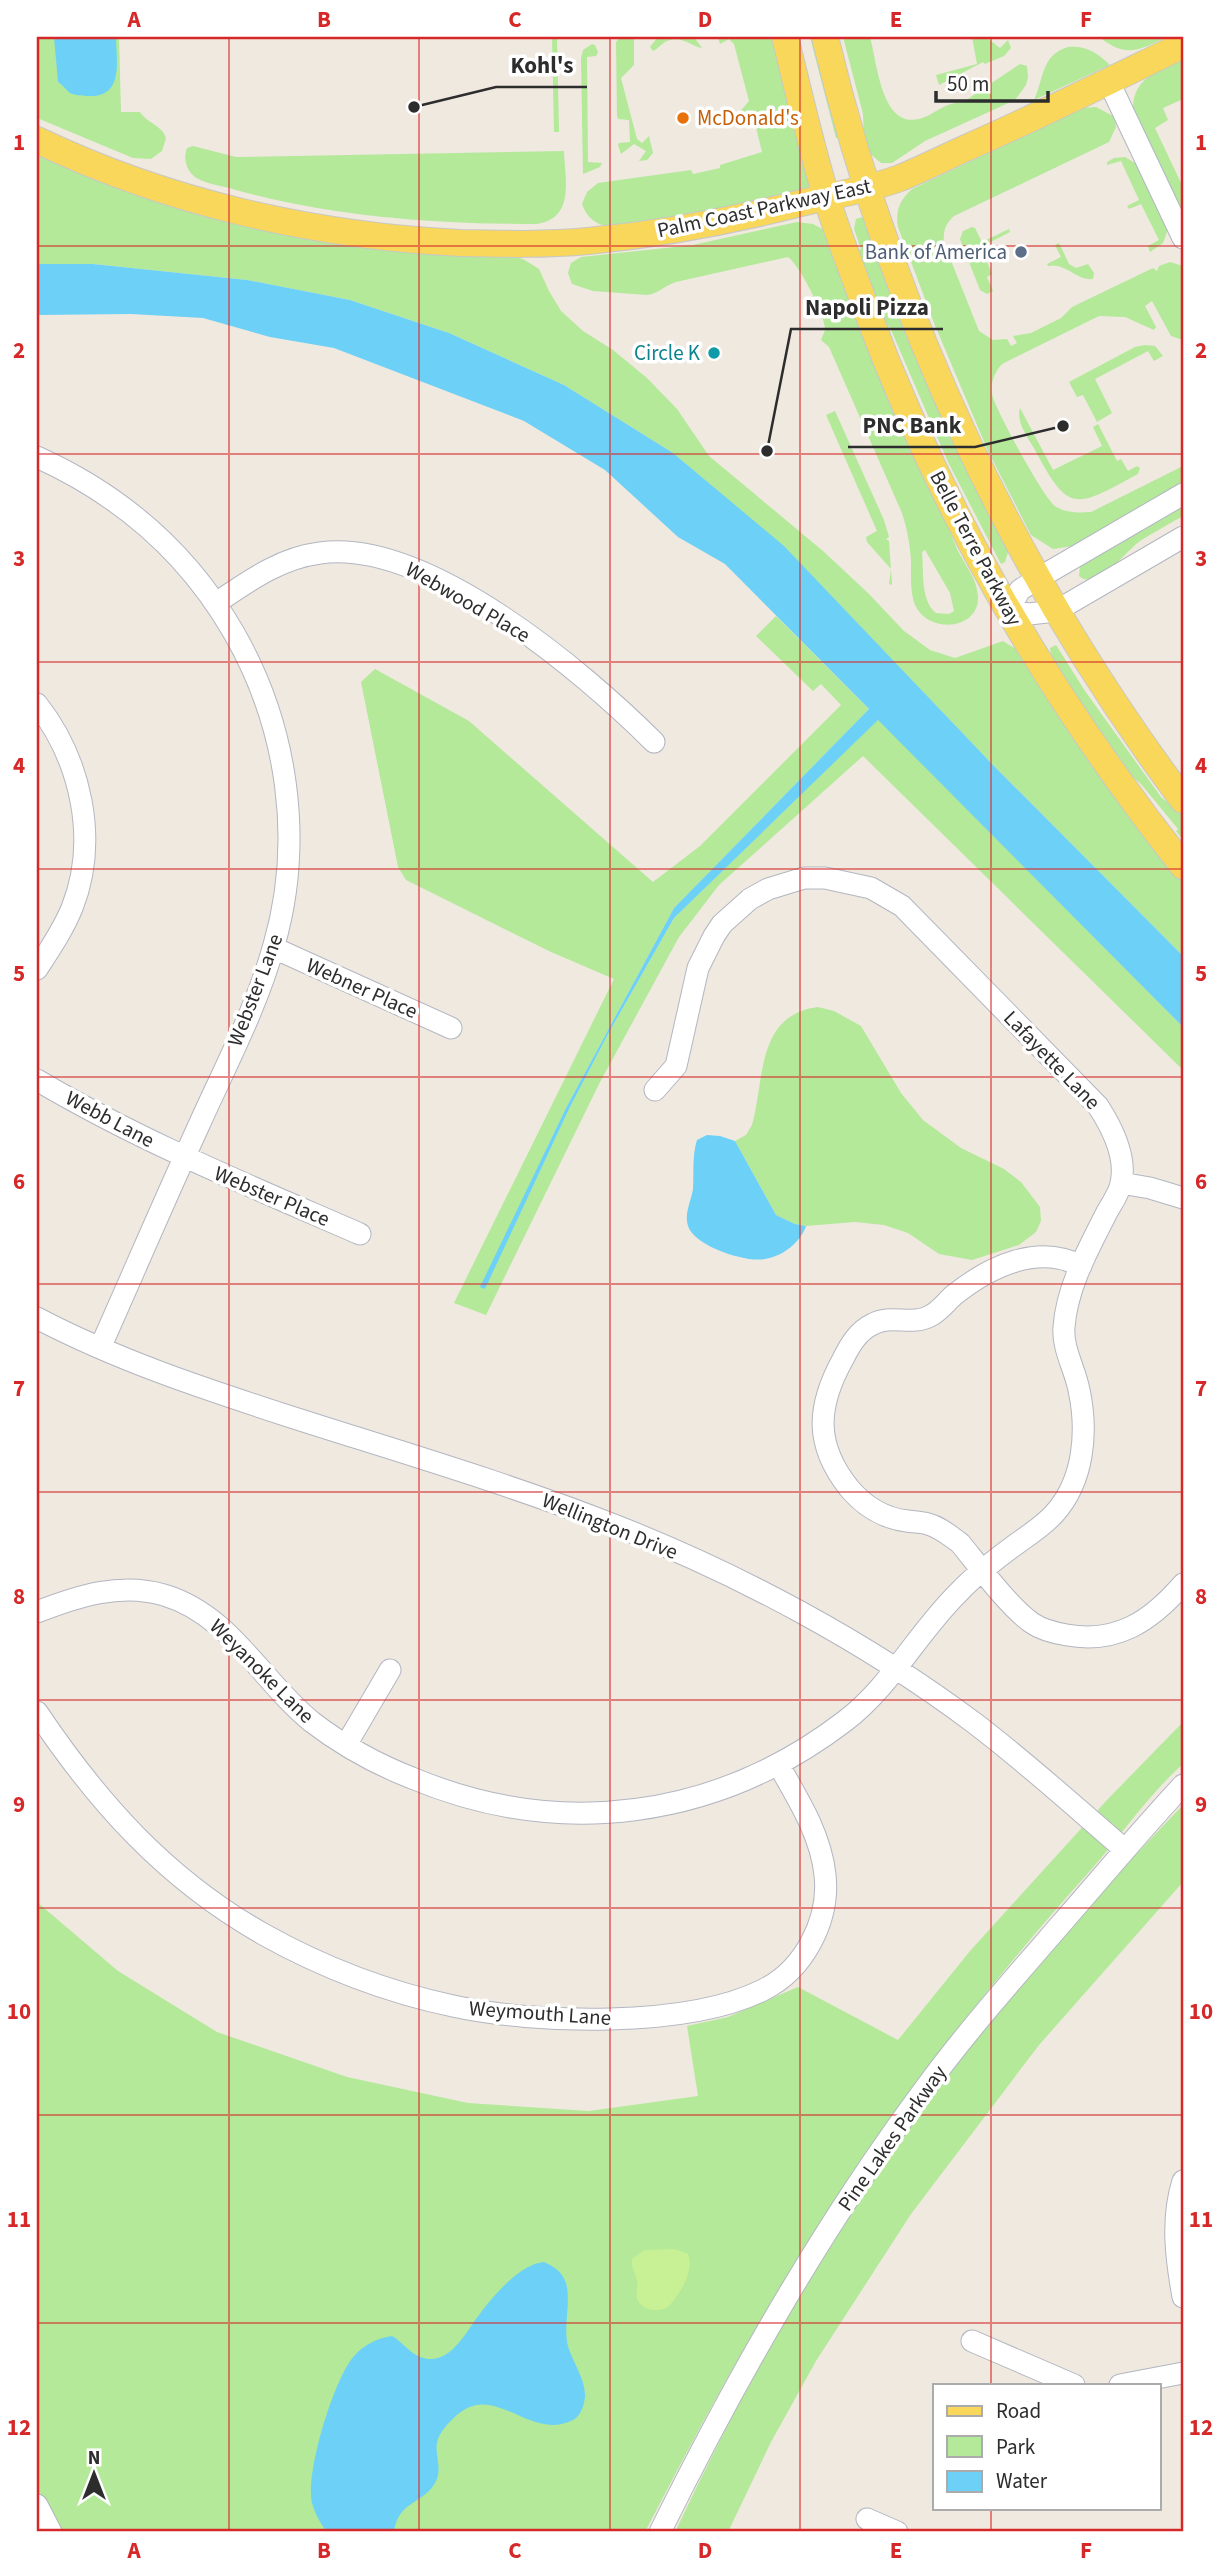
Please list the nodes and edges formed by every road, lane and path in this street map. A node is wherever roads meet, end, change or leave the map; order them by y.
1 (785, 37) edge
2 (825, 37) edge
3 (1183, 45) edge
4 (1108, 80) junction
5 (37, 140) edge
6 (865, 187) junction
7 (826, 197) junction
8 (1183, 238) edge
9 (37, 457) edge
10 (1183, 494) edge
11 (1183, 537) edge
12 (1037, 579) junction
13 (216, 603) junction
14 (1008, 610) junction
15 (1056, 611) junction
16 (37, 704) edge
17 (654, 742) dead end
18 (1183, 800) edge
19 (1183, 866) edge
20 (274, 948) junction
21 (37, 968) edge
22 (451, 1028) dead end
23 (37, 1080) edge
24 (655, 1090) dead end
25 (184, 1158) junction
26 (1122, 1183) junction
27 (1183, 1198) edge
28 (360, 1234) dead end
29 (1081, 1266) junction
30 (37, 1318) edge
31 (100, 1348) junction
32 (982, 1570) junction
33 (1183, 1584) edge
34 (37, 1612) edge
35 (894, 1668) junction
36 (390, 1670) dead end
37 (37, 1712) edge
38 (346, 1745) junction
39 (778, 1764) junction
40 (1183, 1784) edge
41 (1124, 1849) junction
42 (1183, 2181) edge
43 (1183, 2297) edge
44 (972, 2341) dead end
45 (1183, 2373) edge
46 (1072, 2384) edge
47 (1125, 2384) edge
48 (37, 2504) edge
49 (867, 2519) dead end
50 (51, 2532) edge
51 (660, 2532) edge
52 (897, 2532) edge

1 - 7 main road, Belle Terre Parkway
2 - 6 main road, Belle Terre Parkway
3 - 4 main road, Palm Coast Parkway East
4 - 6 main road, Palm Coast Parkway East
4 - 8 street
5 - 7 main road, Palm Coast Parkway East
6 - 7 main road, Palm Coast Parkway East
6 - 12 main road, Belle Terre Parkway
7 - 14 main road, Belle Terre Parkway
9 - 13 street, Webster Lane
10 - 12 street
11 - 15 street
12 - 14 street
12 - 15 main road, Belle Terre Parkway
13 - 17 street, Webwood Place
13 - 20 street, Webster Lane
14 - 15 street
14 - 19 main road, Belle Terre Parkway
15 - 18 main road, Belle Terre Parkway
16 - 21 street
20 - 22 street, Webner Place
20 - 25 street, Webster Lane
23 - 25 street, Webb Lane
24 - 26 street, Lafayette Lane
25 - 28 street, Webster Place
25 - 31 street, Webster Lane
26 - 27 street
26 - 29 street
29 - 32 street
29 - 32 street
30 - 31 street, Wellington Drive
31 - 35 street, Wellington Drive
32 - 33 street
32 - 35 street
34 - 38 street, Weyanoke Lane
35 - 39 street, Weyanoke Lane
35 - 41 street, Wellington Drive
36 - 38 street
37 - 39 street, Weymouth Lane
38 - 39 street, Weyanoke Lane
40 - 41 street, Pine Lakes Parkway
41 - 51 street, Pine Lakes Parkway
42 - 43 street
44 - 46 street
45 - 47 street
48 - 50 street
49 - 52 street

